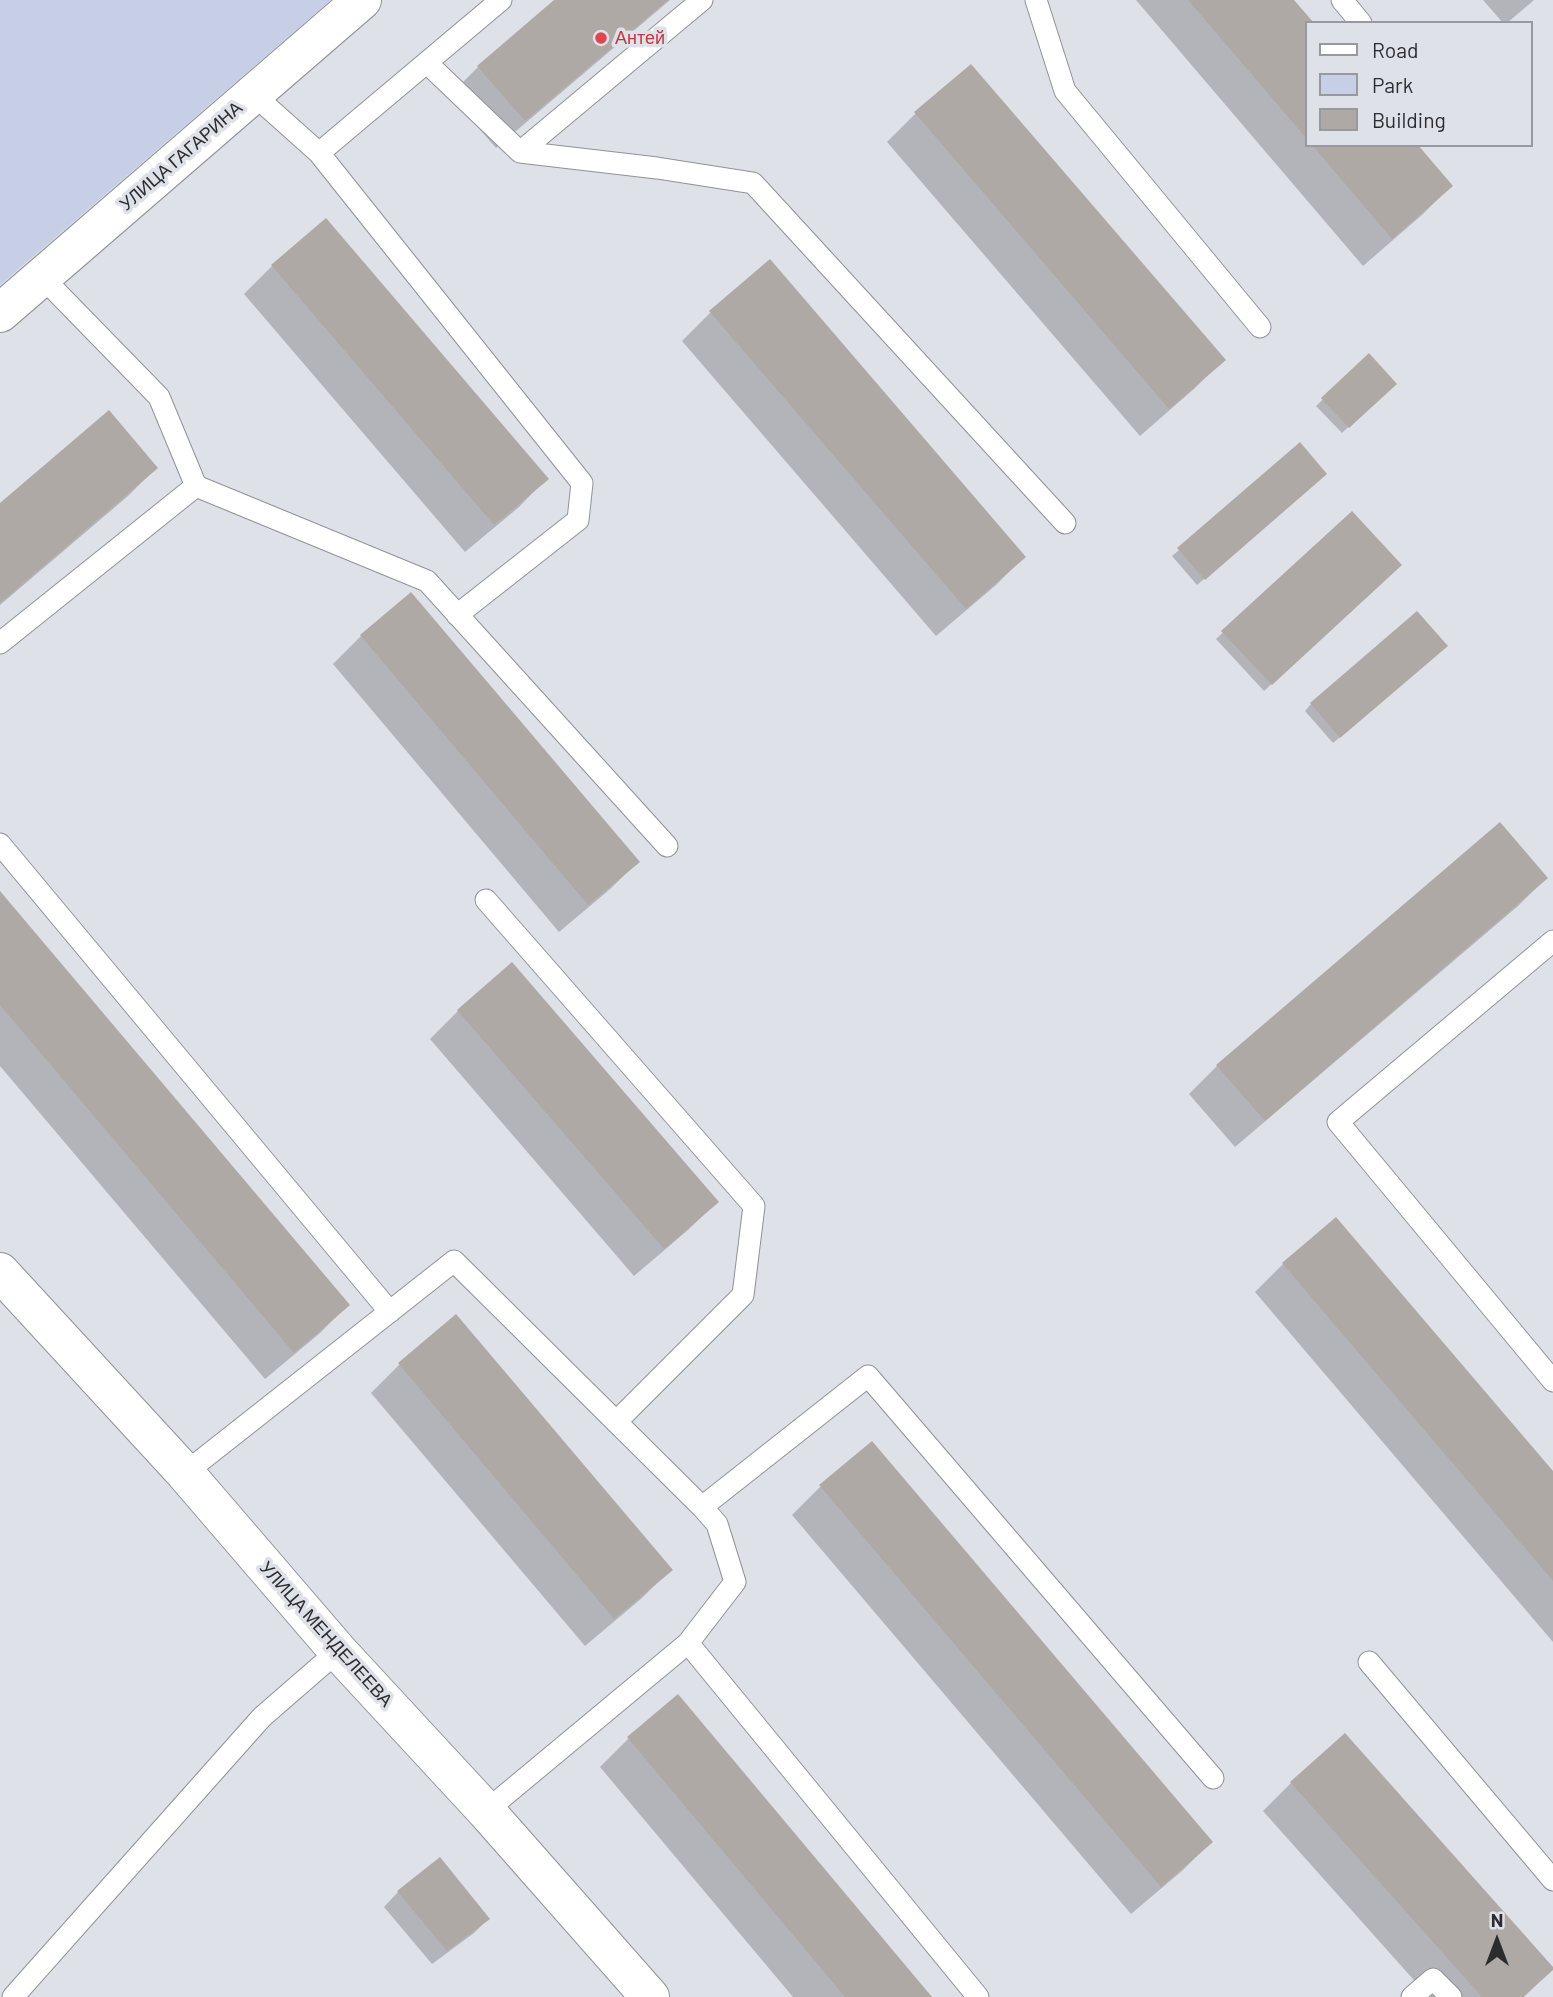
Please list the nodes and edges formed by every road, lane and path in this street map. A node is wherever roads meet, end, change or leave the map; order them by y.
1 (362, 0) edge
2 (501, 0) edge
3 (702, 0) edge
4 (1036, 0) edge
5 (1342, 0) edge
6 (1359, 21) edge
7 (427, 63) junction
8 (253, 94) junction
9 (520, 152) junction
10 (319, 153) junction
11 (41, 277) junction
12 (0, 313) edge
13 (1260, 327) dead end
14 (196, 486) junction
15 (1065, 523) dead end
16 (457, 615) junction
17 (0, 643) edge
18 (0, 844) edge
19 (667, 846) dead end
20 (486, 900) dead end
21 (1553, 941) edge
22 (0, 1272) edge
23 (390, 1312) junction
24 (1553, 1381) edge
25 (616, 1422) junction
26 (185, 1473) junction
27 (702, 1507) junction
28 (688, 1643) junction
29 (338, 1651) junction
30 (1369, 1662) dead end
31 (1213, 1778) dead end
32 (486, 1811) junction
33 (1553, 1880) edge
34 (13, 1997) edge
35 (650, 1997) edge
36 (978, 1997) edge
37 (1412, 1997) edge
38 (1451, 1997) edge

1 - 8 street, УЛИЦА ГАГАРИНА
2 - 7 lane
3 - 9 lane
4 - 13 lane
5 - 6 lane
7 - 9 lane
7 - 10 lane
8 - 10 lane
8 - 11 street, УЛИЦА ГАГАРИНА
9 - 15 lane
10 - 16 lane
11 - 12 street, УЛИЦА ГАГАРИНА
11 - 14 lane
14 - 16 lane
14 - 17 lane
16 - 19 lane
18 - 23 lane
20 - 25 lane
21 - 24 lane
22 - 26 street, УЛИЦА МЕНДЕЛЕЕВА
23 - 25 lane
23 - 26 lane
25 - 27 lane
26 - 29 street, УЛИЦА МЕНДЕЛЕЕВА
27 - 28 lane
27 - 31 lane
28 - 32 lane
28 - 36 lane
29 - 32 street, УЛИЦА МЕНДЕЛЕЕВА
29 - 34 lane
30 - 33 lane
32 - 35 street, УЛИЦА МЕНДЕЛЕЕВА
37 - 38 lane

